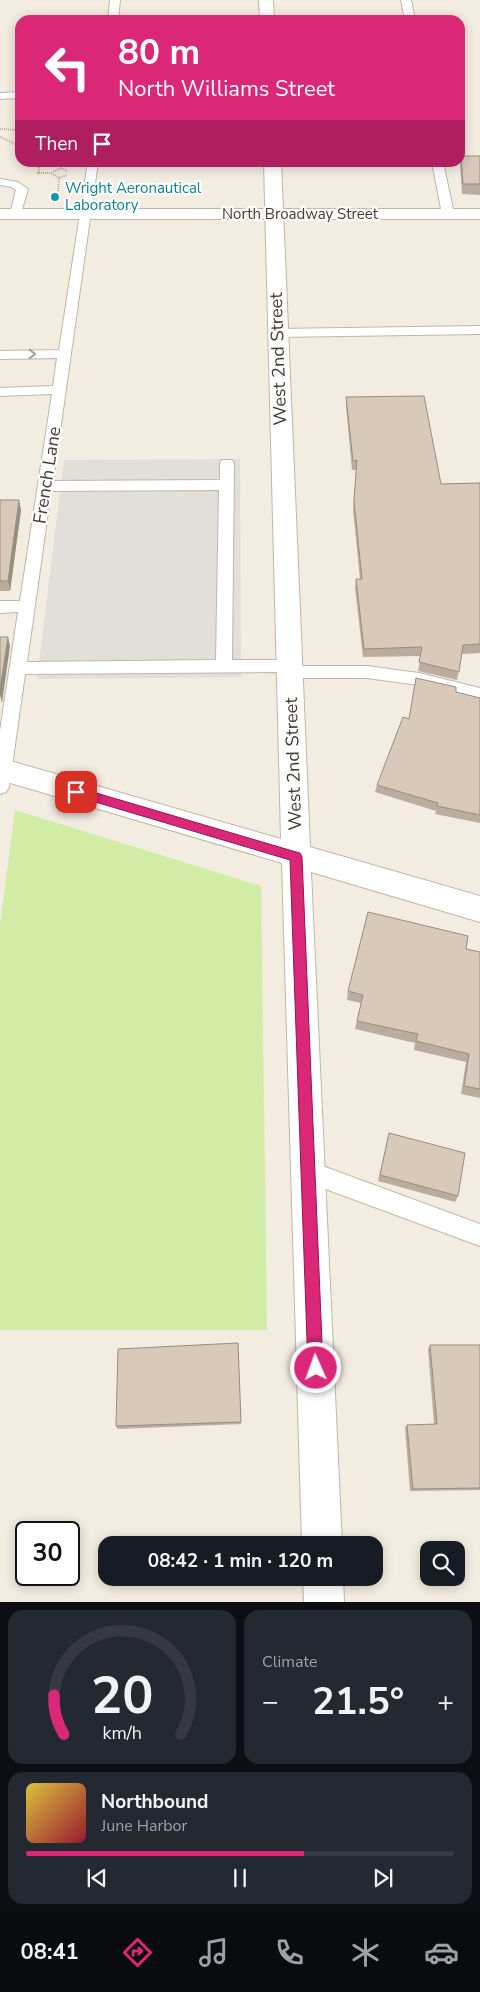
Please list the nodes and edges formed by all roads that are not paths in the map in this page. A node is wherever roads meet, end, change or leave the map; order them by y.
1 (116, 0) edge
2 (266, 0) edge
3 (406, 0) edge
4 (114, 15) edge
5 (267, 15) edge
6 (409, 15) edge
7 (15, 95) edge
8 (0, 96) edge
9 (91, 167) edge
10 (272, 167) edge
11 (439, 167) edge
12 (0, 182) edge
13 (8, 214) edge
14 (84, 214) junction
15 (273, 214) junction
16 (448, 214) junction
17 (480, 214) edge
18 (277, 333) junction
19 (479, 335) edge
20 (64, 354) junction
21 (0, 355) edge
22 (59, 390) junction
23 (0, 392) edge
24 (227, 464) dead end
25 (226, 485) junction
26 (45, 486) junction
27 (27, 606) junction
28 (0, 607) edge
29 (224, 666) junction
30 (18, 668) junction
31 (289, 669) junction
32 (480, 694) edge
33 (1, 776) edge
34 (296, 857) junction
35 (480, 910) edge
36 (309, 1172) junction
37 (480, 1235) edge
38 (322, 1536) edge
39 (324, 1586) edge
40 (324, 1602) edge

1 - 4 lane
2 - 5 street
3 - 6 lane
7 - 8 lane
9 - 14 lane, French Lane
10 - 15 street, West 2nd Street
11 - 16 lane
12 - 13 lane
13 - 14 street, North Broadway Street
14 - 15 street, North Broadway Street
14 - 20 lane, French Lane
15 - 16 street, North Broadway Street
15 - 18 street, West 2nd Street
16 - 17 street, North Broadway Street
18 - 19 lane
18 - 31 street, West 2nd Street
21 -> 20 lane
20 - 22 lane, French Lane
22 - 23 lane
22 - 26 lane, French Lane
24 - 25 lane
25 - 26 lane
25 - 29 lane
26 - 27 lane, French Lane
27 - 28 lane
27 - 30 lane, French Lane
29 - 30 lane
29 - 31 lane
30 - 33 lane, French Lane
31 - 32 lane
31 - 34 street, West 2nd Street
33 - 34 street
34 - 35 street
34 - 36 street, West 2nd Street
36 - 37 lane
36 - 38 street, West 2nd Street
39 - 40 street

